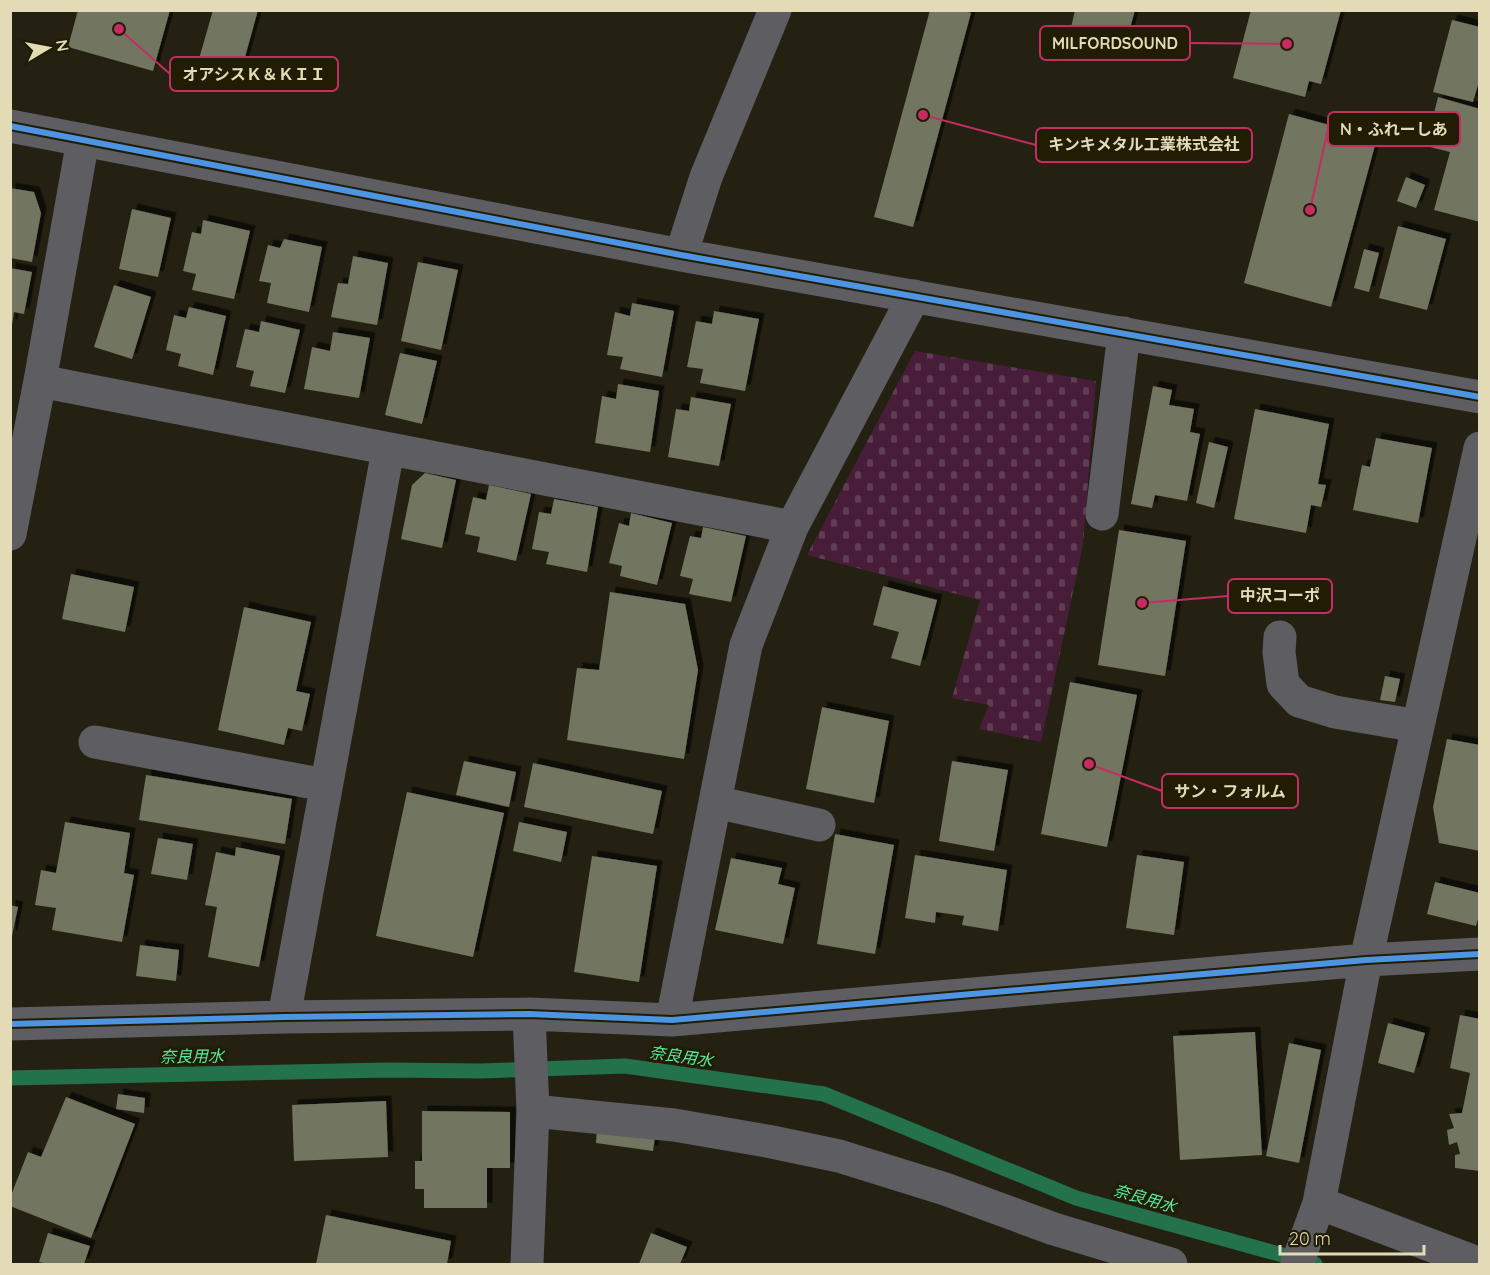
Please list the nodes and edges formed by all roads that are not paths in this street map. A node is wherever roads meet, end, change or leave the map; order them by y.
1 (775, 10) edge
2 (10, 126) edge
3 (83, 140) junction
4 (681, 255) junction
5 (914, 296) junction
6 (1124, 333) junction
7 (40, 381) junction
8 (1479, 397) edge
9 (1479, 448) edge
10 (388, 450) junction
11 (1102, 514) dead end
12 (792, 527) junction
13 (10, 534) edge
14 (1280, 637) dead end
15 (1418, 726) junction
16 (95, 742) dead end
17 (326, 785) junction
18 (715, 802) junction
19 (819, 825) dead end
20 (1479, 954) edge
21 (1366, 960) junction
22 (529, 1014) junction
23 (284, 1017) junction
24 (672, 1020) junction
25 (10, 1023) edge
26 (533, 1111) junction
27 (1319, 1203) junction
28 (527, 1264) edge
29 (1171, 1264) edge
30 (1297, 1264) edge
31 (1479, 1264) edge

1 - 4 street
2 - 3 street
3 - 4 street
3 - 7 street
4 - 5 street
5 - 6 street
5 - 12 street
6 - 8 street
6 - 11 street
7 - 10 street
7 - 13 street
9 - 15 street
10 - 12 street
10 - 17 street
12 - 18 street
14 - 15 street
15 - 21 street
16 - 17 street
17 - 23 street
18 - 19 street
18 - 24 street
20 - 21 street
21 - 24 street
21 - 27 street
22 - 23 street
22 - 24 street
22 - 26 street
23 - 25 street
26 - 28 street
26 - 29 street
27 - 30 street
27 - 31 street

